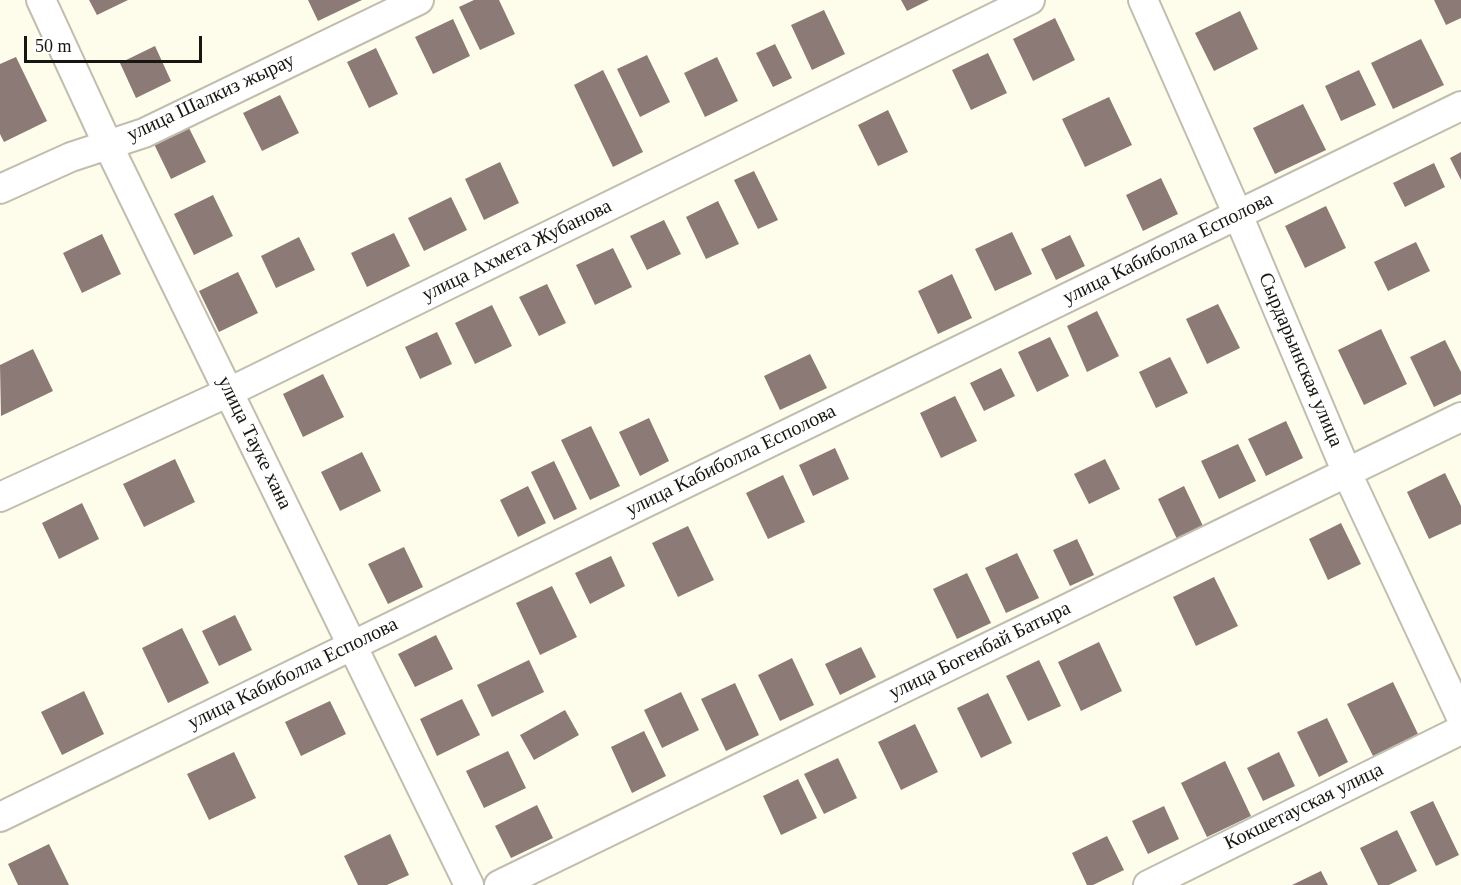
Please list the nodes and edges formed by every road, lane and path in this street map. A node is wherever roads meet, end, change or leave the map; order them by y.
1 (41, 0) edge
2 (418, 0) edge
3 (1030, 0) edge
4 (1143, 0) edge
5 (1461, 106) edge
6 (108, 145) junction
7 (0, 189) edge
8 (1238, 214) junction
9 (229, 392) junction
10 (1461, 417) edge
11 (1347, 472) junction
12 (0, 496) edge
13 (351, 646) junction
14 (1461, 717) edge
15 (1461, 730) edge
16 (0, 817) edge
17 (469, 885) edge
18 (499, 885) edge
19 (1148, 885) edge

1 - 6 street, улица Тауке хана
2 - 6 street, улица Шалкиз жырау
3 - 9 street, улица Ахмета Жубанова
4 - 8 street, Сырдарьинская улица
5 - 8 street, улица Кабиболла Есполова
6 - 7 street, улица Шалкиз жырау
6 - 9 street, улица Тауке хана
8 - 11 street, Сырдарьинская улица
8 - 13 street, улица Кабиболла Есполова
9 - 12 street, улица Ахмета Жубанова
9 - 13 street, улица Тауке хана
10 - 11 street, улица Богенбай Батыра
11 - 14 street, Сырдарьинская улица
11 - 18 street, улица Богенбай Батыра
13 - 16 street, улица Кабиболла Есполова
13 - 17 street, улица Тауке хана
15 - 19 street, Кокшетауская улица

